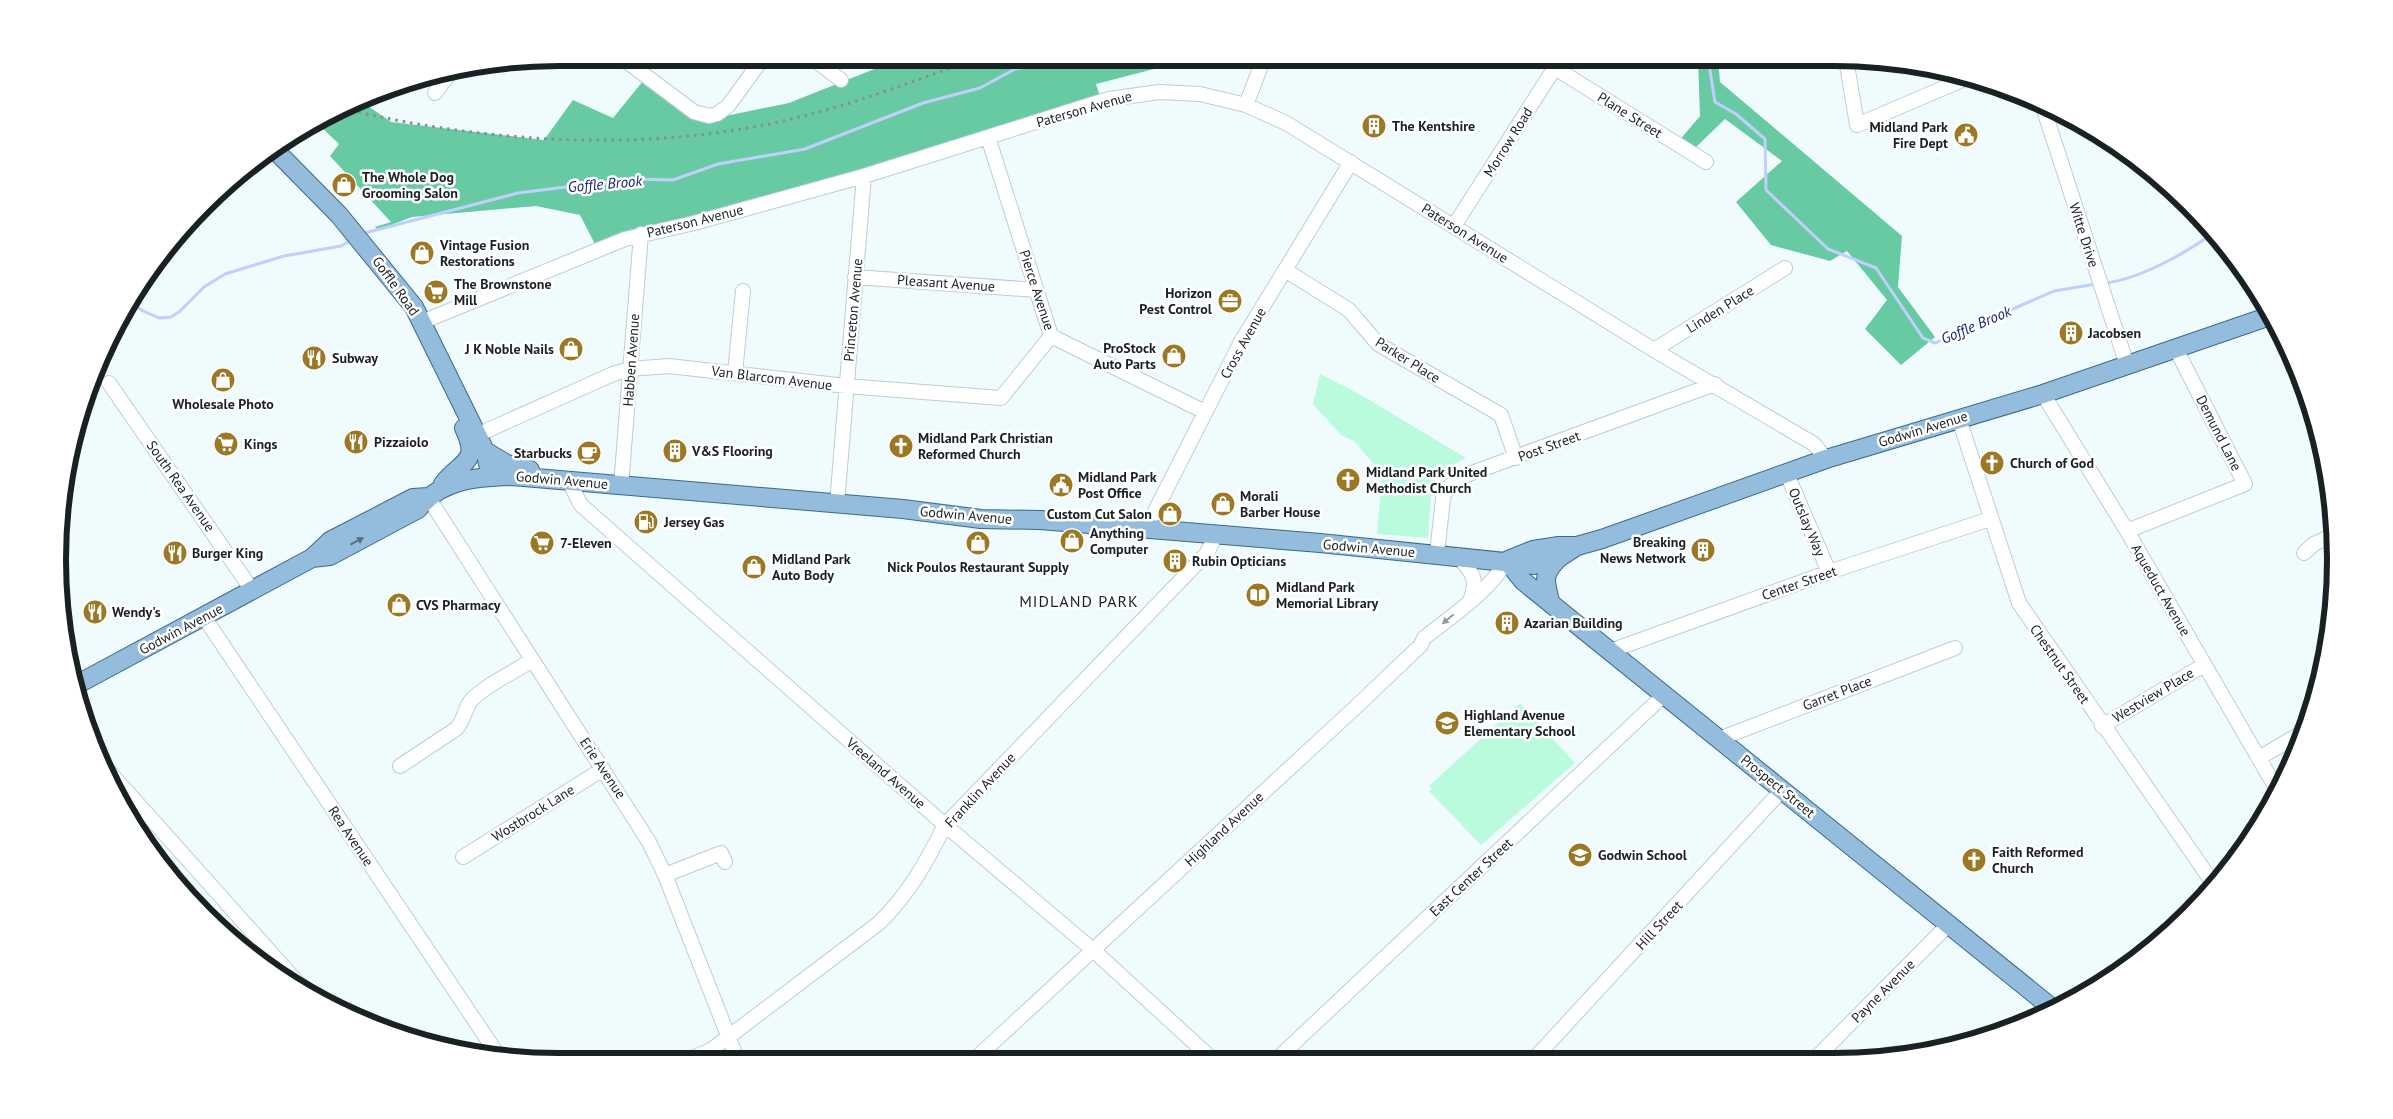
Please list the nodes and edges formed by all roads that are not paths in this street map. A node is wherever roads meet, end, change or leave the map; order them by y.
1 (633, 66) edge
2 (757, 66) edge
3 (823, 66) edge
4 (1261, 66) edge
5 (1556, 66) edge
6 (1562, 66) edge
7 (1847, 66) edge
8 (445, 80) edge
9 (841, 80) dead end
10 (1957, 82) edge
11 (435, 93) dead end
12 (1246, 104) junction
13 (2045, 114) edge
14 (988, 137) junction
15 (279, 154) edge
16 (1351, 162) junction
17 (1706, 162) dead end
18 (864, 176) junction
19 (1454, 226) junction
20 (641, 234) junction
21 (1785, 268) dead end
22 (1285, 270) junction
23 (855, 277) junction
24 (1036, 290) junction
25 (743, 291) dead end
26 (2264, 318) edge
27 (422, 322) junction
28 (1051, 336) junction
29 (2176, 349) junction
30 (1654, 350) junction
31 (2127, 365) junction
32 (630, 369) junction
33 (735, 373) junction
34 (109, 383) dead end
35 (1715, 384) junction
36 (846, 386) junction
37 (2043, 394) junction
38 (465, 409) junction
39 (1206, 412) junction
40 (1958, 419) junction
41 (477, 435) junction
42 (485, 451) junction
43 (1516, 458) junction
44 (1826, 458) junction
45 (1786, 472) junction
46 (491, 476) junction
47 (560, 479) junction
48 (621, 486) junction
49 (433, 494) junction
50 (837, 504) junction
51 (1990, 519) junction
52 (1146, 529) junction
53 (2126, 531) junction
54 (1216, 536) junction
55 (2326, 538) edge
56 (1577, 546) junction
57 (2304, 552) dead end
58 (1437, 554) junction
59 (1457, 556) junction
60 (1560, 557) junction
61 (1507, 561) junction
62 (1829, 572) junction
63 (252, 590) junction
64 (1471, 598) junction
65 (1552, 604) junction
66 (204, 616) junction
67 (1955, 648) dead end
68 (1610, 651) junction
69 (531, 661) junction
70 (2204, 665) junction
71 (82, 682) edge
72 (1664, 695) junction
73 (2102, 726) junction
74 (1719, 738) junction
75 (2293, 738) edge
76 (2259, 758) junction
77 (400, 766) dead end
78 (603, 769) junction
79 (2273, 783) edge
80 (120, 784) edge
81 (1782, 790) junction
82 (945, 825) junction
83 (463, 857) dead end
84 (725, 862) dead end
85 (664, 875) junction
86 (2210, 878) edge
87 (1948, 924) junction
88 (1093, 950) junction
89 (288, 972) edge
90 (2047, 1004) edge
91 (728, 1037) junction
92 (493, 1049) edge
93 (703, 1053) edge
94 (735, 1053) edge
95 (982, 1053) edge
96 (1205, 1053) edge
97 (1283, 1053) edge
98 (1540, 1053) edge
99 (1821, 1053) edge

1 - 2 street
3 - 9 street
4 - 12 street
5 - 19 street, Morrow Road
6 - 17 street, Plane Street
7 - 10 street
8 - 11 street
12 - 14 street, Paterson Avenue
12 - 16 street, Paterson Avenue
13 - 31 street, Witte Drive
14 - 18 street, Paterson Avenue
14 - 24 street, Pierce Avenue
15 - 27 main road, Goffle Road
16 - 19 street, Paterson Avenue
16 - 22 street, Cross Avenue
18 - 20 street, Paterson Avenue
18 - 23 street, Princeton Avenue
19 - 30 street, Paterson Avenue
20 - 27 street, Paterson Avenue
20 - 32 street, Habben Avenue
21 - 30 street, Linden Place
22 - 39 street, Cross Avenue
22 - 43 street, Parker Place
23 - 24 street, Pleasant Avenue
23 - 36 street, Princeton Avenue
24 - 28 street, Pierce Avenue
25 - 33 street
26 - 29 main road, Godwin Avenue
27 - 38 main road, Goffle Road
28 - 36 street, Van Blarcom Avenue
28 - 39 street, Pierce Avenue
29 - 31 main road, Godwin Avenue
29 - 53 street, Demund Lane
30 - 35 street, Paterson Avenue
31 - 37 main road, Godwin Avenue
32 - 33 street, Van Blarcom Avenue
32 - 41 street, Van Blarcom Avenue
32 - 48 street, Habben Avenue
33 - 36 street, Van Blarcom Avenue
34 - 63 street, South Rea Avenue
35 - 43 street, Post Street
35 - 44 street, Paterson Avenue
36 - 50 street, Princeton Avenue
37 - 40 main road, Godwin Avenue
37 - 53 street, Aqueduct Avenue
38 - 41 main road, Goffle Road
38 - 49 main road
39 - 52 street, Cross Avenue
40 - 44 main road, Godwin Avenue
40 - 51 street, Chestnut Street
41 - 42 main road, Goffle Road
42 - 46 main road, Goffle Road
42 - 47 main road
43 - 58 street, Post Street
44 - 45 main road, Godwin Avenue
45 - 56 main road, Godwin Avenue
45 - 62 street, Outslay Way
46 - 47 main road, Godwin Avenue
46 - 49 main road, Godwin Avenue
47 - 48 main road, Godwin Avenue
47 - 82 street, Vreeland Avenue
48 - 50 main road, Godwin Avenue
49 - 63 main road, Godwin Avenue
49 - 69 street, Erie Avenue
50 - 52 main road, Godwin Avenue
51 - 62 street, Center Street
51 - 73 street, Chestnut Street
52 - 54 main road, Godwin Avenue
53 - 70 street, Aqueduct Avenue
54 - 58 main road, Godwin Avenue
54 - 82 street, Franklin Avenue
55 - 57 street
56 - 60 main road, Godwin Avenue
56 - 61 main road, Godwin Avenue
58 - 59 main road, Godwin Avenue
59 - 61 main road, Godwin Avenue
59 - 64 street
60 - 61 main road, Godwin Avenue
60 - 65 main road
61 - 64 street, Highland Avenue
61 - 65 main road, Prospect Street
62 - 68 street, Center Street
63 - 66 main road, Godwin Avenue
64 -> 88 street, Highland Avenue
65 - 68 main road, Prospect Street
66 - 71 main road, Godwin Avenue
66 - 92 street, Rea Avenue
67 - 74 street, Garret Place
68 - 72 main road, Prospect Street
69 - 77 street
69 - 78 street, Erie Avenue
70 - 73 street, Westview Place
70 - 76 street, Aqueduct Avenue
72 - 74 main road, Prospect Street
72 - 97 street, East Center Street
73 - 86 street, Chestnut Street
74 - 81 main road, Prospect Street
75 - 76 street
76 - 79 street, Aqueduct Avenue
78 - 83 street, Wostbrock Lane
78 - 85 street, Erie Avenue
80 - 89 street
81 - 87 main road, Prospect Street
81 - 98 street, Hill Street
82 - 88 street, Vreeland Avenue
82 - 91 street, Franklin Avenue
84 - 85 street
85 - 91 street, Erie Avenue
87 - 90 main road, Prospect Street
87 - 99 street, Payne Avenue
88 - 95 street, Highland Avenue
88 - 96 street, Vreeland Avenue
91 - 93 street, Franklin Avenue
91 - 94 street, Erie Avenue

